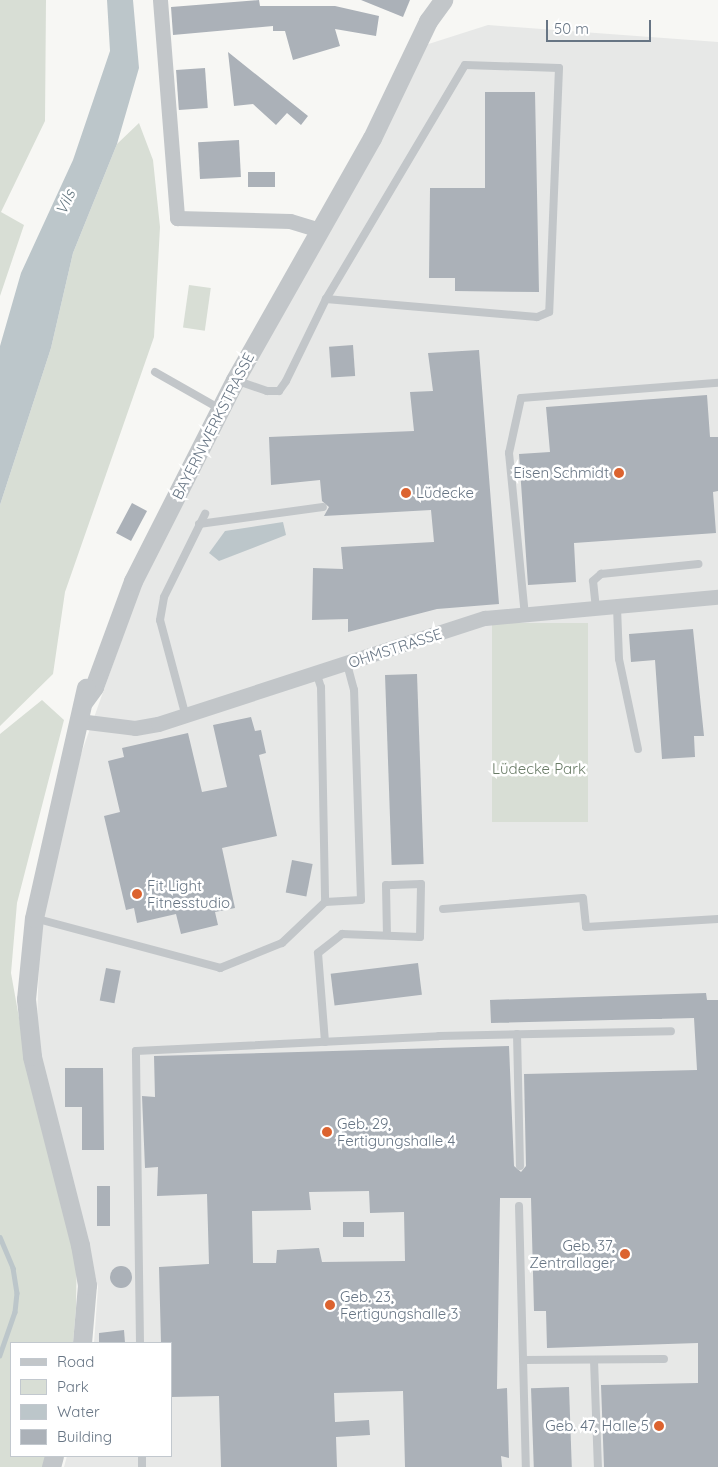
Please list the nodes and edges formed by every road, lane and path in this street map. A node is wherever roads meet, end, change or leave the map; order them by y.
1 (160, 0) edge
2 (443, 0) edge
3 (319, 230) junction
4 (326, 299) junction
5 (155, 372) dead end
6 (235, 380) junction
7 (718, 383) edge
8 (220, 409) junction
9 (323, 507) dead end
10 (204, 514) dead end
11 (200, 524) junction
12 (698, 564) dead end
13 (718, 597) edge
14 (617, 607) junction
15 (596, 609) junction
16 (525, 616) junction
17 (347, 664) junction
18 (317, 675) junction
19 (186, 717) junction
20 (79, 721) junction
21 (638, 749) dead end
22 (326, 902) junction
23 (443, 909) dead end
24 (34, 918) junction
25 (718, 919) edge
26 (387, 935) junction
27 (671, 1031) dead end
28 (517, 1034) junction
29 (325, 1042) junction
30 (520, 1166) dead end
31 (519, 1206) dead end
32 (82, 1342) edge
33 (140, 1342) edge
34 (664, 1359) dead end
35 (524, 1360) junction
36 (594, 1360) junction
37 (526, 1467) edge
38 (598, 1467) edge

1 - 3 street
2 - 3 street, BAYERNWERKSTRASSE
3 - 6 street, BAYERNWERKSTRASSE
4 - 4 lane
4 - 6 lane
5 - 8 lane
6 - 8 street, BAYERNWERKSTRASSE
7 - 16 lane
8 - 20 street, BAYERNWERKSTRASSE
9 - 11 lane
10 - 11 lane
11 - 19 lane
12 - 15 lane
13 - 14 street, OHMSTRASSE
14 - 15 street, OHMSTRASSE
14 - 21 lane
15 - 16 street, OHMSTRASSE
16 - 17 street, OHMSTRASSE
17 - 18 street, OHMSTRASSE
17 - 22 lane
18 - 19 street, OHMSTRASSE
18 - 22 lane
19 - 20 street, OHMSTRASSE
20 - 24 street, BAYERNWERKSTRASSE
22 - 24 lane
23 - 25 lane
24 - 32 street, BAYERNWERKSTRASSE
26 - 26 lane
26 - 29 lane
27 - 28 lane
28 - 29 lane
28 - 30 lane
29 - 33 lane
31 - 35 lane
34 - 36 lane
35 - 36 lane
35 - 37 lane
36 - 38 lane

